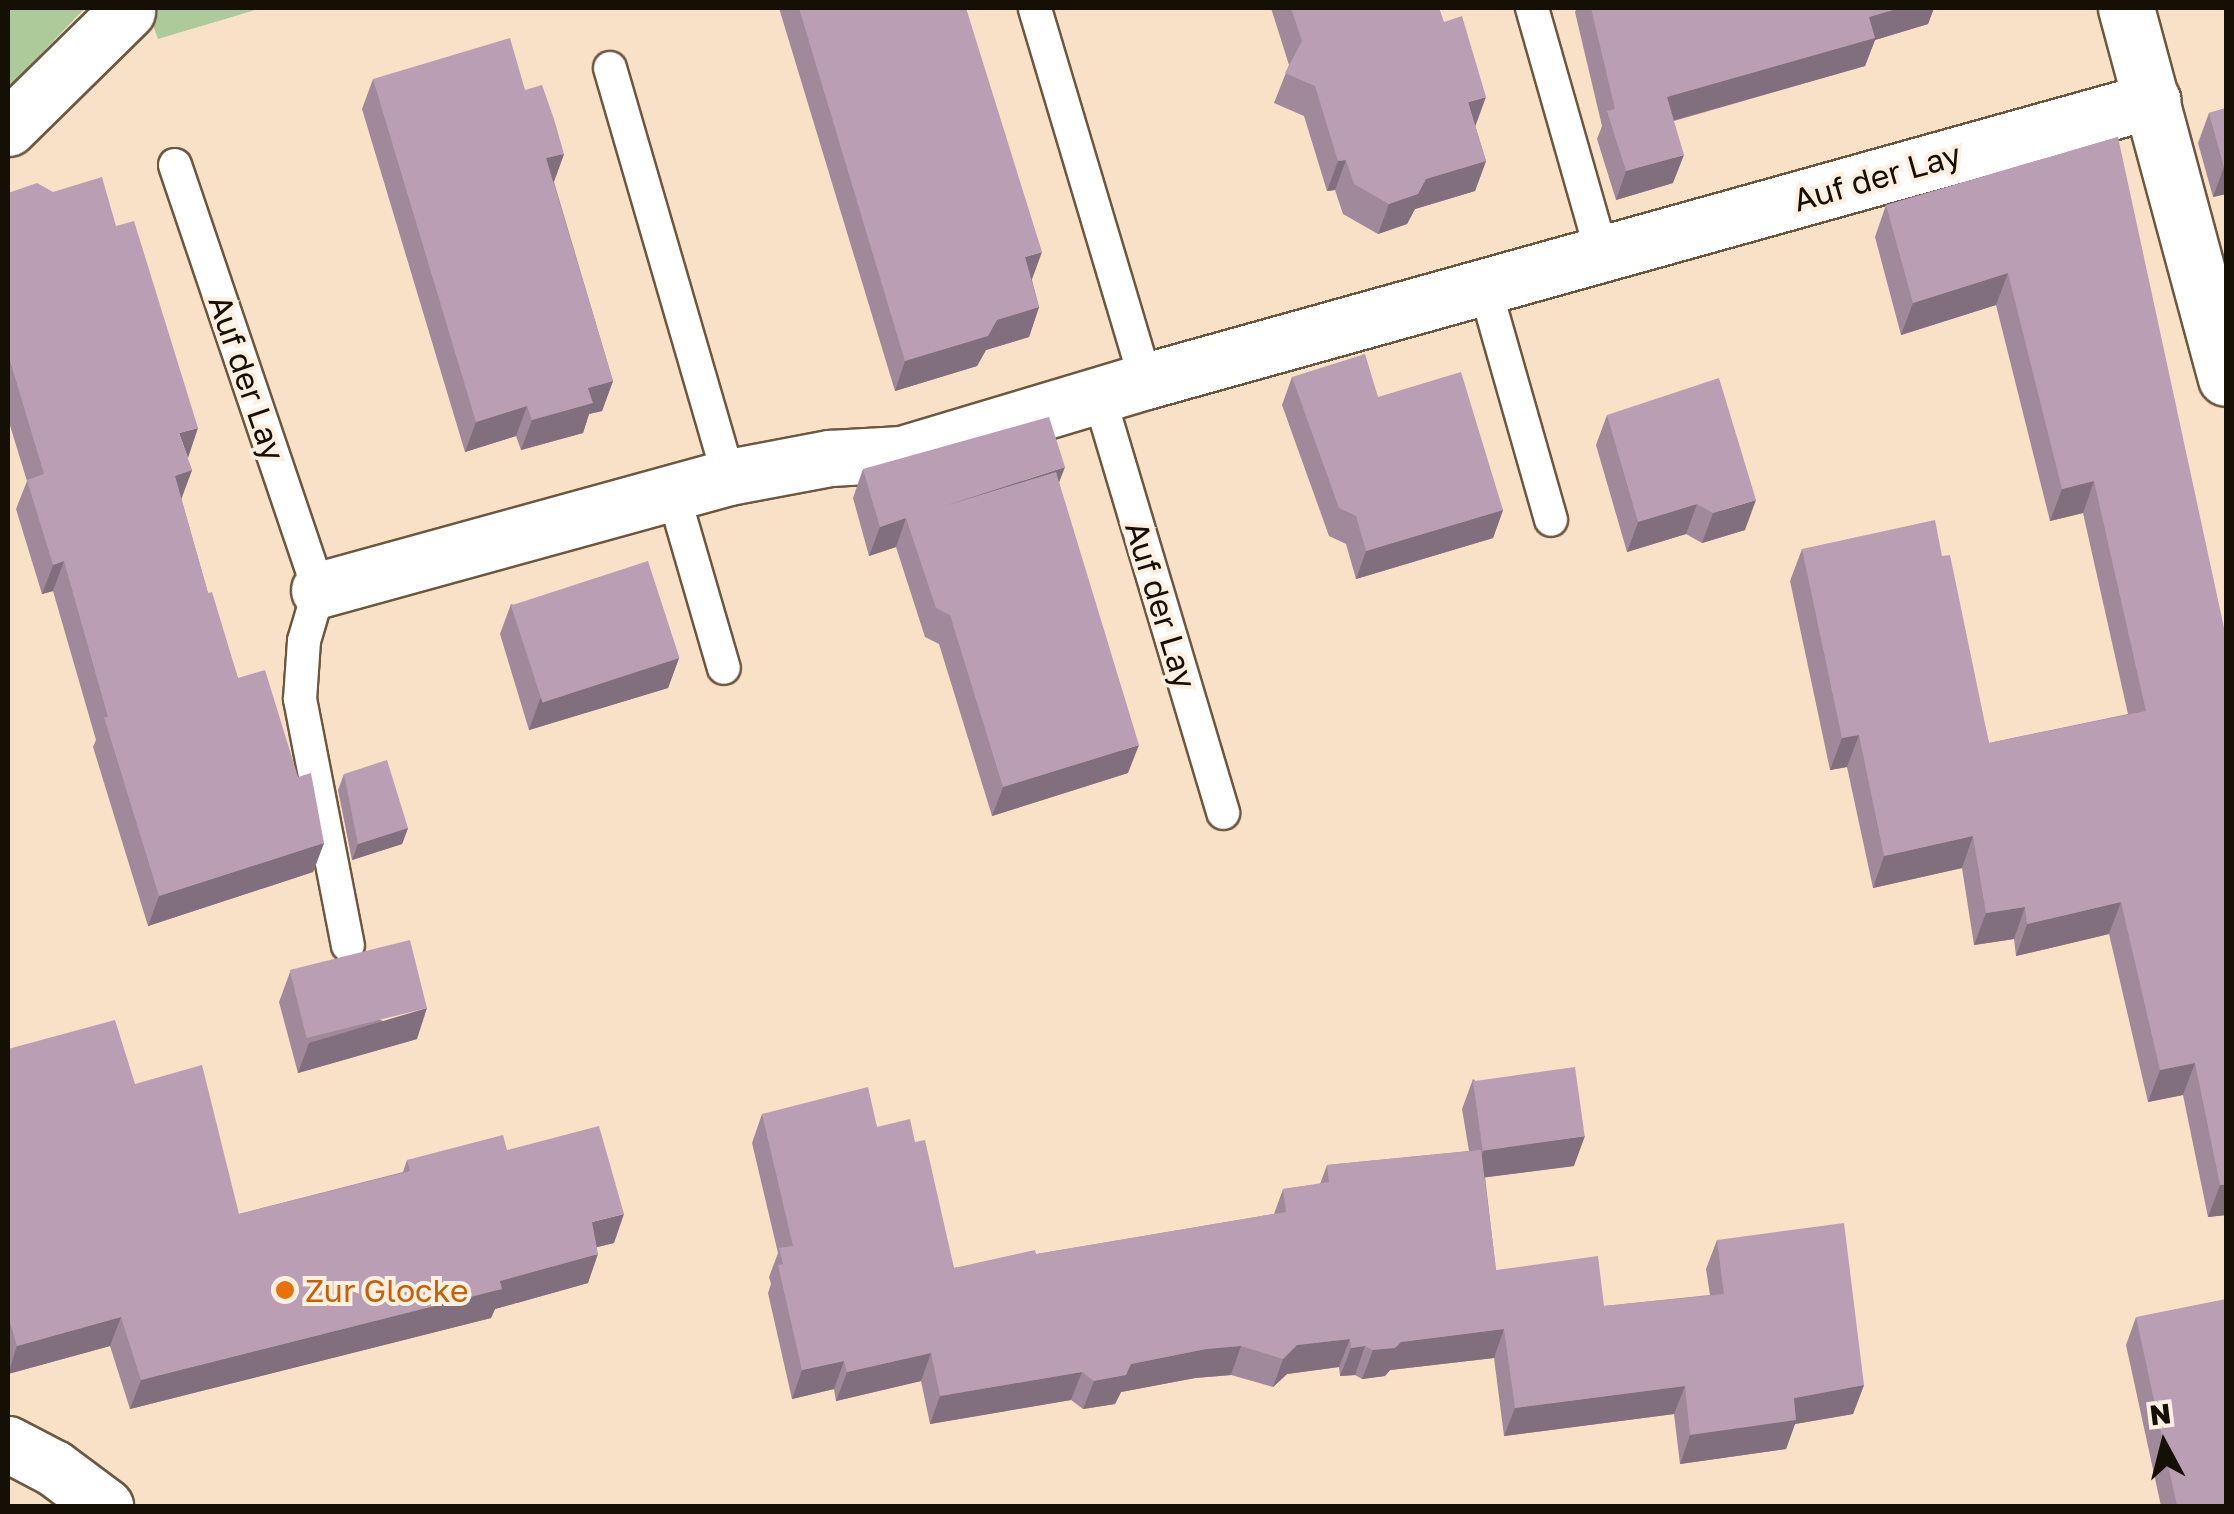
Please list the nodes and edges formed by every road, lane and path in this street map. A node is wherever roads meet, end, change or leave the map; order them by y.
1 (1532, 8) edge
2 (2126, 8) edge
3 (128, 9) edge
4 (1035, 9) edge
5 (610, 68) dead end
6 (2152, 100) junction
7 (8, 128) edge
8 (175, 166) dead end
9 (1602, 253) junction
10 (1486, 288) junction
11 (2226, 378) edge
12 (1122, 389) junction
13 (729, 477) junction
14 (673, 493) junction
15 (1551, 520) dead end
16 (319, 590) junction
17 (724, 668) dead end
18 (1223, 812) dead end
19 (348, 946) dead end
20 (8, 1444) edge
21 (105, 1506) edge

1 - 9 lane
2 - 6 street
3 - 7 street
4 - 12 lane, Auf der Lay
5 - 13 lane
6 - 9 street, Auf der Lay
6 - 11 street
8 - 16 lane, Auf der Lay
9 - 10 street, Auf der Lay
10 - 12 street, Auf der Lay
10 - 15 lane
12 - 13 street, Auf der Lay
12 - 18 lane, Auf der Lay
13 - 14 street, Auf der Lay
14 - 16 street, Auf der Lay
14 - 17 lane
16 - 19 lane
20 - 21 street

